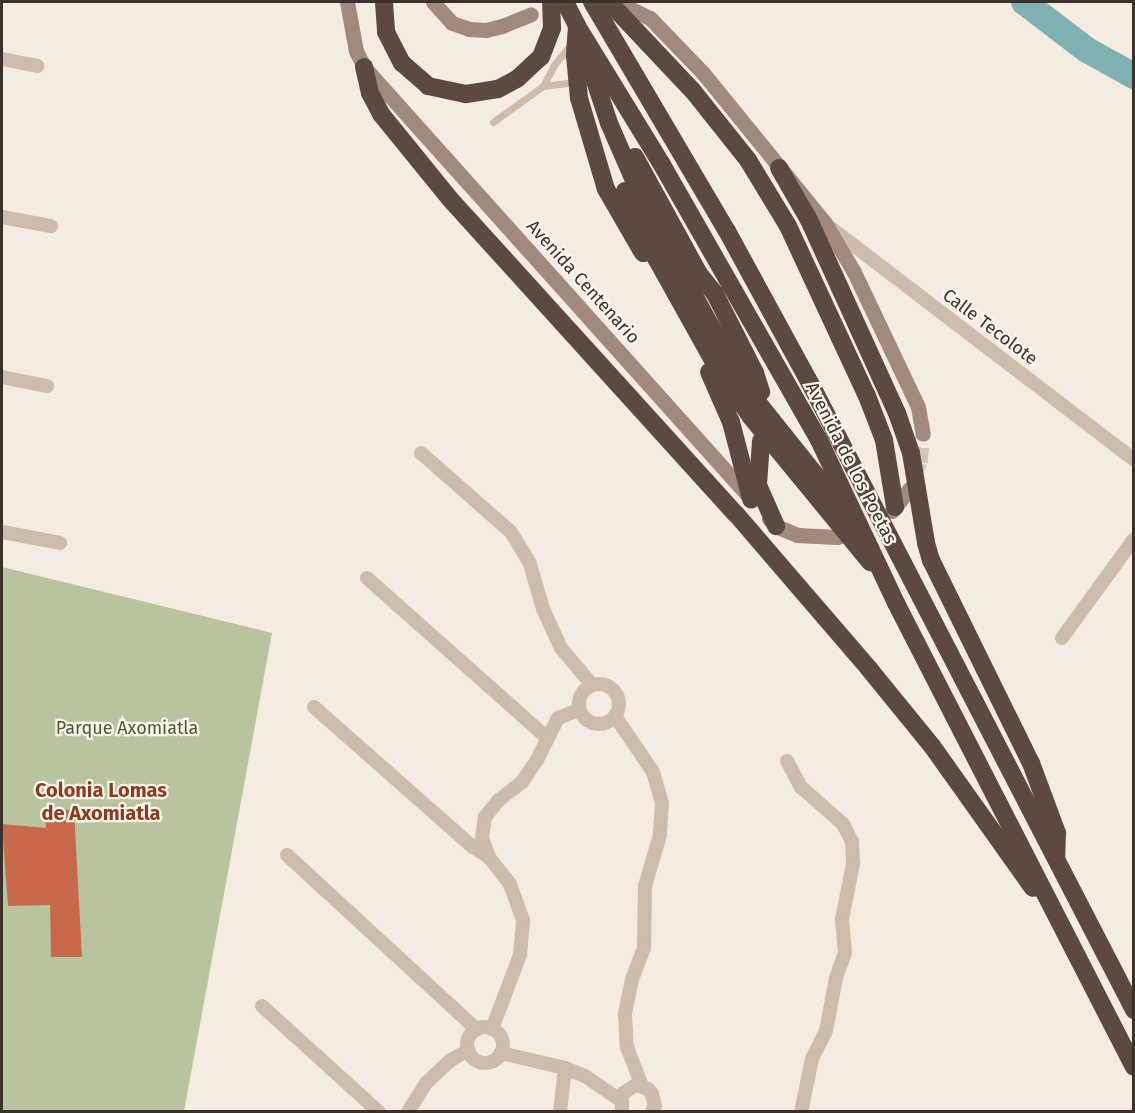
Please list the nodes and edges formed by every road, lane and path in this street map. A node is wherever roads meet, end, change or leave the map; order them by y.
1 (347, 2) edge
2 (354, 2) edge
3 (384, 2) edge
4 (433, 2) edge
5 (551, 2) edge
6 (565, 2) edge
7 (592, 2) edge
8 (614, 2) edge
9 (531, 14) dead end
10 (351, 22) junction
11 (576, 33) junction
12 (2, 59) edge
13 (37, 66) dead end
14 (364, 67) junction
15 (606, 73) junction
16 (543, 86) junction
17 (578, 90) junction
18 (594, 115) junction
19 (493, 123) dead end
20 (617, 142) junction
21 (779, 168) junction
22 (653, 170) junction
23 (672, 182) junction
24 (613, 195) junction
25 (463, 213) junction
26 (2, 217) edge
27 (825, 224) junction
28 (51, 226) dead end
29 (677, 233) junction
30 (647, 238) junction
31 (673, 257) junction
32 (530, 262) junction
33 (715, 294) junction
34 (551, 311) junction
35 (2, 377) edge
36 (47, 386) dead end
37 (761, 392) dead end
38 (922, 434) tunnel mouth
39 (761, 441) dead end
40 (420, 453) dead end
41 (1134, 460) edge
42 (909, 489) tunnel mouth
43 (751, 499) junction
44 (894, 509) joint
45 (776, 526) junction
46 (2, 532) edge
47 (838, 537) dead end
48 (1134, 539) edge
49 (60, 543) dead end
50 (870, 562) junction
51 (367, 578) dead end
52 (896, 603) junction
53 (1062, 638) dead end
54 (592, 685) junction
55 (314, 707) dead end
56 (579, 710) junction
57 (615, 716) junction
58 (546, 737) junction
59 (787, 761) dead end
60 (287, 855) dead end
61 (489, 857) junction
62 (1055, 858) junction
63 (1078, 956) junction
64 (262, 1006) dead end
65 (1134, 1010) edge
66 (477, 1029) junction
67 (492, 1029) junction
68 (468, 1050) junction
69 (501, 1053) junction
70 (1134, 1067) edge
71 (565, 1068) junction
72 (642, 1086) junction
73 (621, 1106) edge
74 (654, 1110) edge
75 (379, 1112) edge
76 (408, 1112) edge
77 (560, 1112) edge
78 (801, 1112) edge

1 - 10 main road, Avenida Centenario
2 - 10 main road
3 - 5 highway
4 - 9 main road
6 - 11 highway, Avenida de los Poetas
7 - 62 highway, Avenida de los Poetas
8 - 21 main road
8 - 44 highway
10 - 14 main road, Avenida Centenario
11 - 15 highway, Avenida de los Poetas
11 - 16 lane
11 - 17 highway
11 - 18 highway
11 - 20 highway
12 - 13 street
14 - 25 highway
14 - 32 main road, Avenida Centenario
15 - 22 highway
15 - 23 highway, Avenida de los Poetas
16 - 17 lane
16 - 19 lane
17 - 18 highway
17 - 24 highway
18 - 24 highway
18 - 30 highway
20 - 29 highway
20 - 31 highway
21 - 27 main road
21 - 62 highway
22 - 23 highway
22 - 33 highway
23 - 52 highway, Avenida de los Poetas
24 - 30 highway
24 - 43 highway
25 - 32 highway
25 - 34 highway
26 - 28 street
27 - 38 main road
27 - 41 street, Calle Tecolote
29 - 31 highway
29 - 33 highway
30 - 50 highway
31 - 50 highway
32 - 34 highway
32 - 43 main road, Avenida Centenario
33 - 37 highway
34 - 63 highway
35 - 36 street
39 - 45 highway
40 - 54 street
42 - 44 main road
43 - 45 main road, Avenida Centenario
45 - 47 main road, Avenida Centenario
46 - 49 street
48 - 53 street
50 - 52 highway
51 - 58 street
52 - 63 highway, Avenida de los Poetas
54 - 56 street
54 - 57 street
55 - 61 street
56 - 57 street
56 - 58 street
57 - 72 street
58 - 61 street
59 - 78 street
60 - 66 street
61 - 67 street
62 - 65 highway, Avenida de los Poetas
63 - 70 highway
64 - 75 street
66 - 67 street
66 - 68 street
67 - 69 street
68 - 69 street
68 - 76 street
69 - 71 street
71 - 73 street
71 - 77 street
72 - 73 street
72 - 74 street

